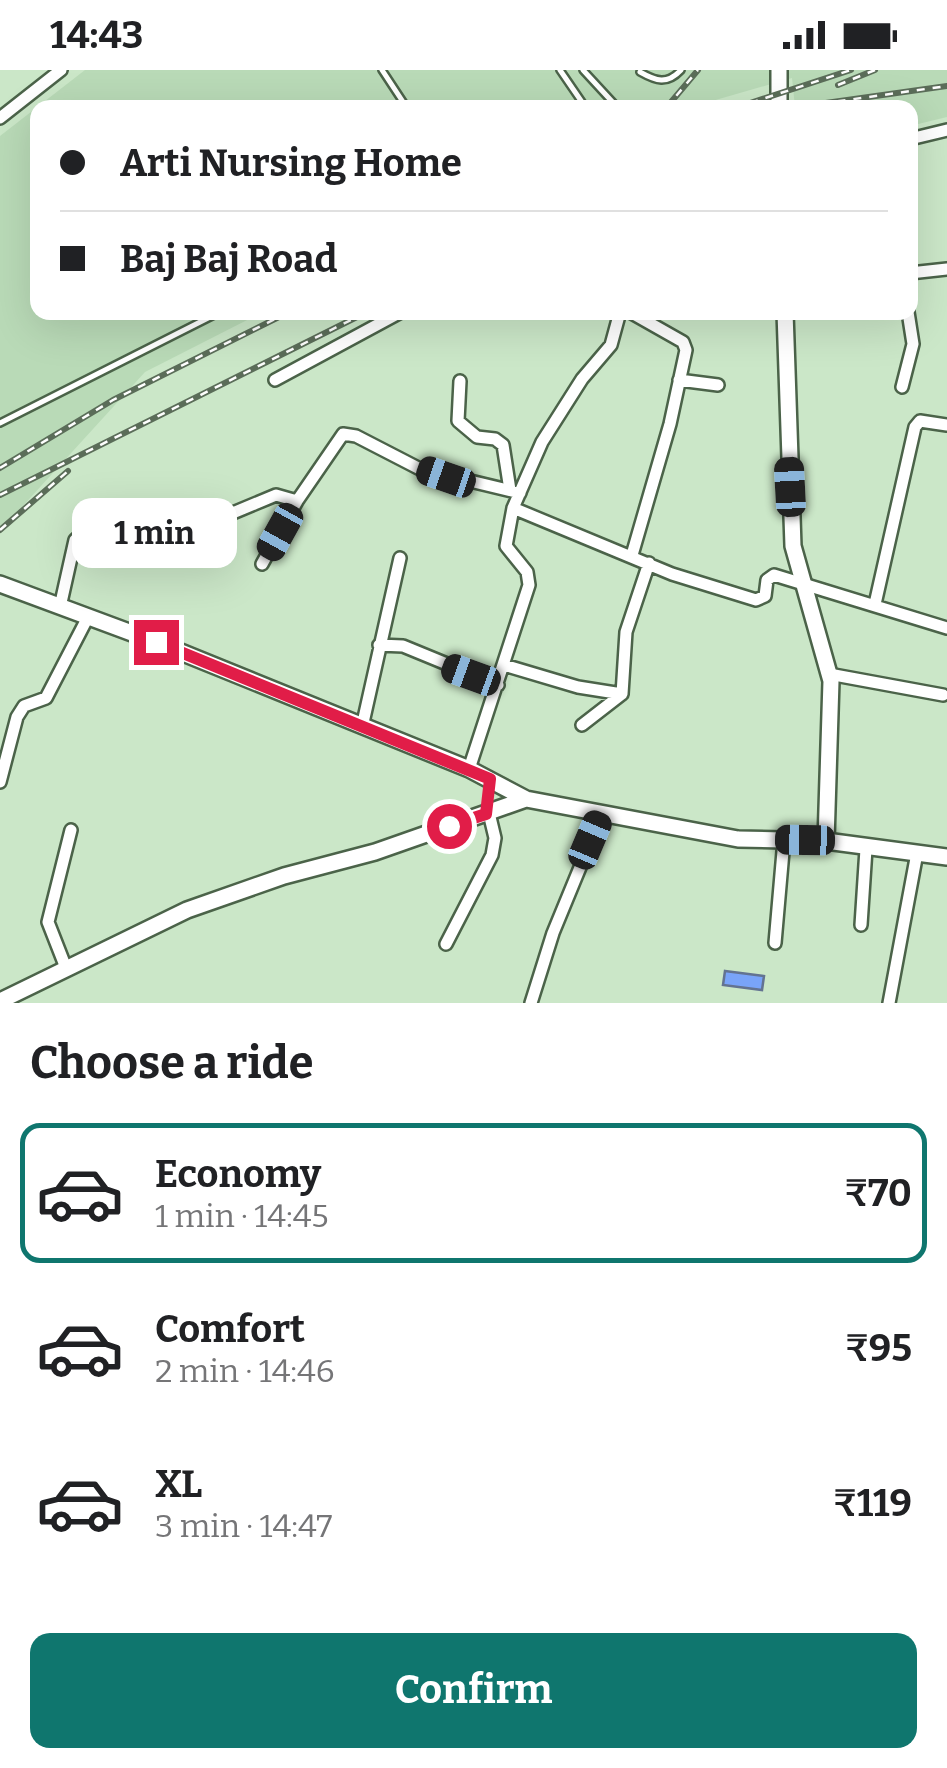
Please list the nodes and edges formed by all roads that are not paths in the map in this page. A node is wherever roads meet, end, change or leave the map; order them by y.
1 (60, 70) edge
2 (382, 70) edge
3 (560, 70) edge
4 (583, 70) edge
5 (681, 70) edge
6 (780, 70) edge
7 (640, 72) edge
8 (401, 100) edge
9 (581, 100) edge
10 (611, 100) edge
11 (779, 100) edge
12 (0, 118) edge
13 (947, 130) edge
14 (918, 136) edge
15 (947, 269) edge
16 (918, 272) edge
17 (204, 320) edge
18 (386, 320) edge
19 (618, 320) edge
20 (644, 320) edge
21 (785, 320) edge
22 (909, 320) edge
23 (275, 380) dead end
24 (679, 380) junction
25 (460, 381) dead end
26 (718, 385) dead end
27 (902, 387) dead end
28 (0, 422) edge
29 (947, 425) edge
30 (515, 491) junction
31 (297, 501) junction
32 (513, 508) junction
33 (632, 556) junction
34 (400, 558) dead end
35 (650, 563) junction
36 (262, 564) dead end
37 (803, 582) junction
38 (0, 584) edge
39 (875, 604) junction
40 (60, 606) junction
41 (88, 617) junction
42 (947, 628) edge
43 (379, 645) junction
44 (504, 665) junction
45 (829, 674) junction
46 (498, 684) junction
47 (622, 694) junction
48 (943, 695) dead end
49 (582, 725) dead end
50 (362, 728) junction
51 (469, 769) junction
52 (490, 779) junction
53 (0, 782) edge
54 (526, 800) junction
55 (487, 813) junction
56 (602, 814) junction
57 (71, 830) dead end
58 (784, 840) junction
59 (826, 841) junction
60 (866, 849) junction
61 (917, 853) junction
62 (947, 857) edge
63 (860, 926) dead end
64 (775, 943) dead end
65 (446, 944) dead end
66 (66, 968) junction
67 (0, 1001) edge
68 (531, 1003) edge
69 (890, 1003) edge

1 - 12 street
2 - 8 lane
3 - 9 lane
4 - 10 lane
5 - 7 lane
6 - 11 main road
13 - 14 street
15 - 16 street
17 - 28 lane
18 - 23 street
19 - 30 street
20 - 24 street
21 - 37 main road
22 - 27 street
24 - 26 street
24 - 33 street
25 - 30 street
29 - 39 street
30 - 31 street
30 - 32 street
31 - 36 street
31 - 40 street
32 - 33 street
32 - 44 street
33 - 35 street
34 - 43 street
35 - 37 street
35 - 47 street
37 - 39 street
37 - 45 main road
38 - 40 main road
39 - 42 street
40 - 41 main road
41 - 50 main road
41 - 53 street
43 - 46 street
43 - 50 street
44 - 46 street
44 - 47 street
45 - 48 street
45 - 59 main road
46 - 51 street
47 - 49 street
50 - 51 main road
51 - 52 main road
52 - 54 main road
52 - 55 main road
54 - 55 main road
54 - 56 main road
55 - 65 street
55 - 66 main road
56 - 58 main road
56 - 68 street
57 - 66 street
58 - 59 main road
58 - 64 street
59 - 60 main road
60 - 61 main road
60 - 63 street
61 - 62 main road
61 - 69 street
66 - 67 main road

